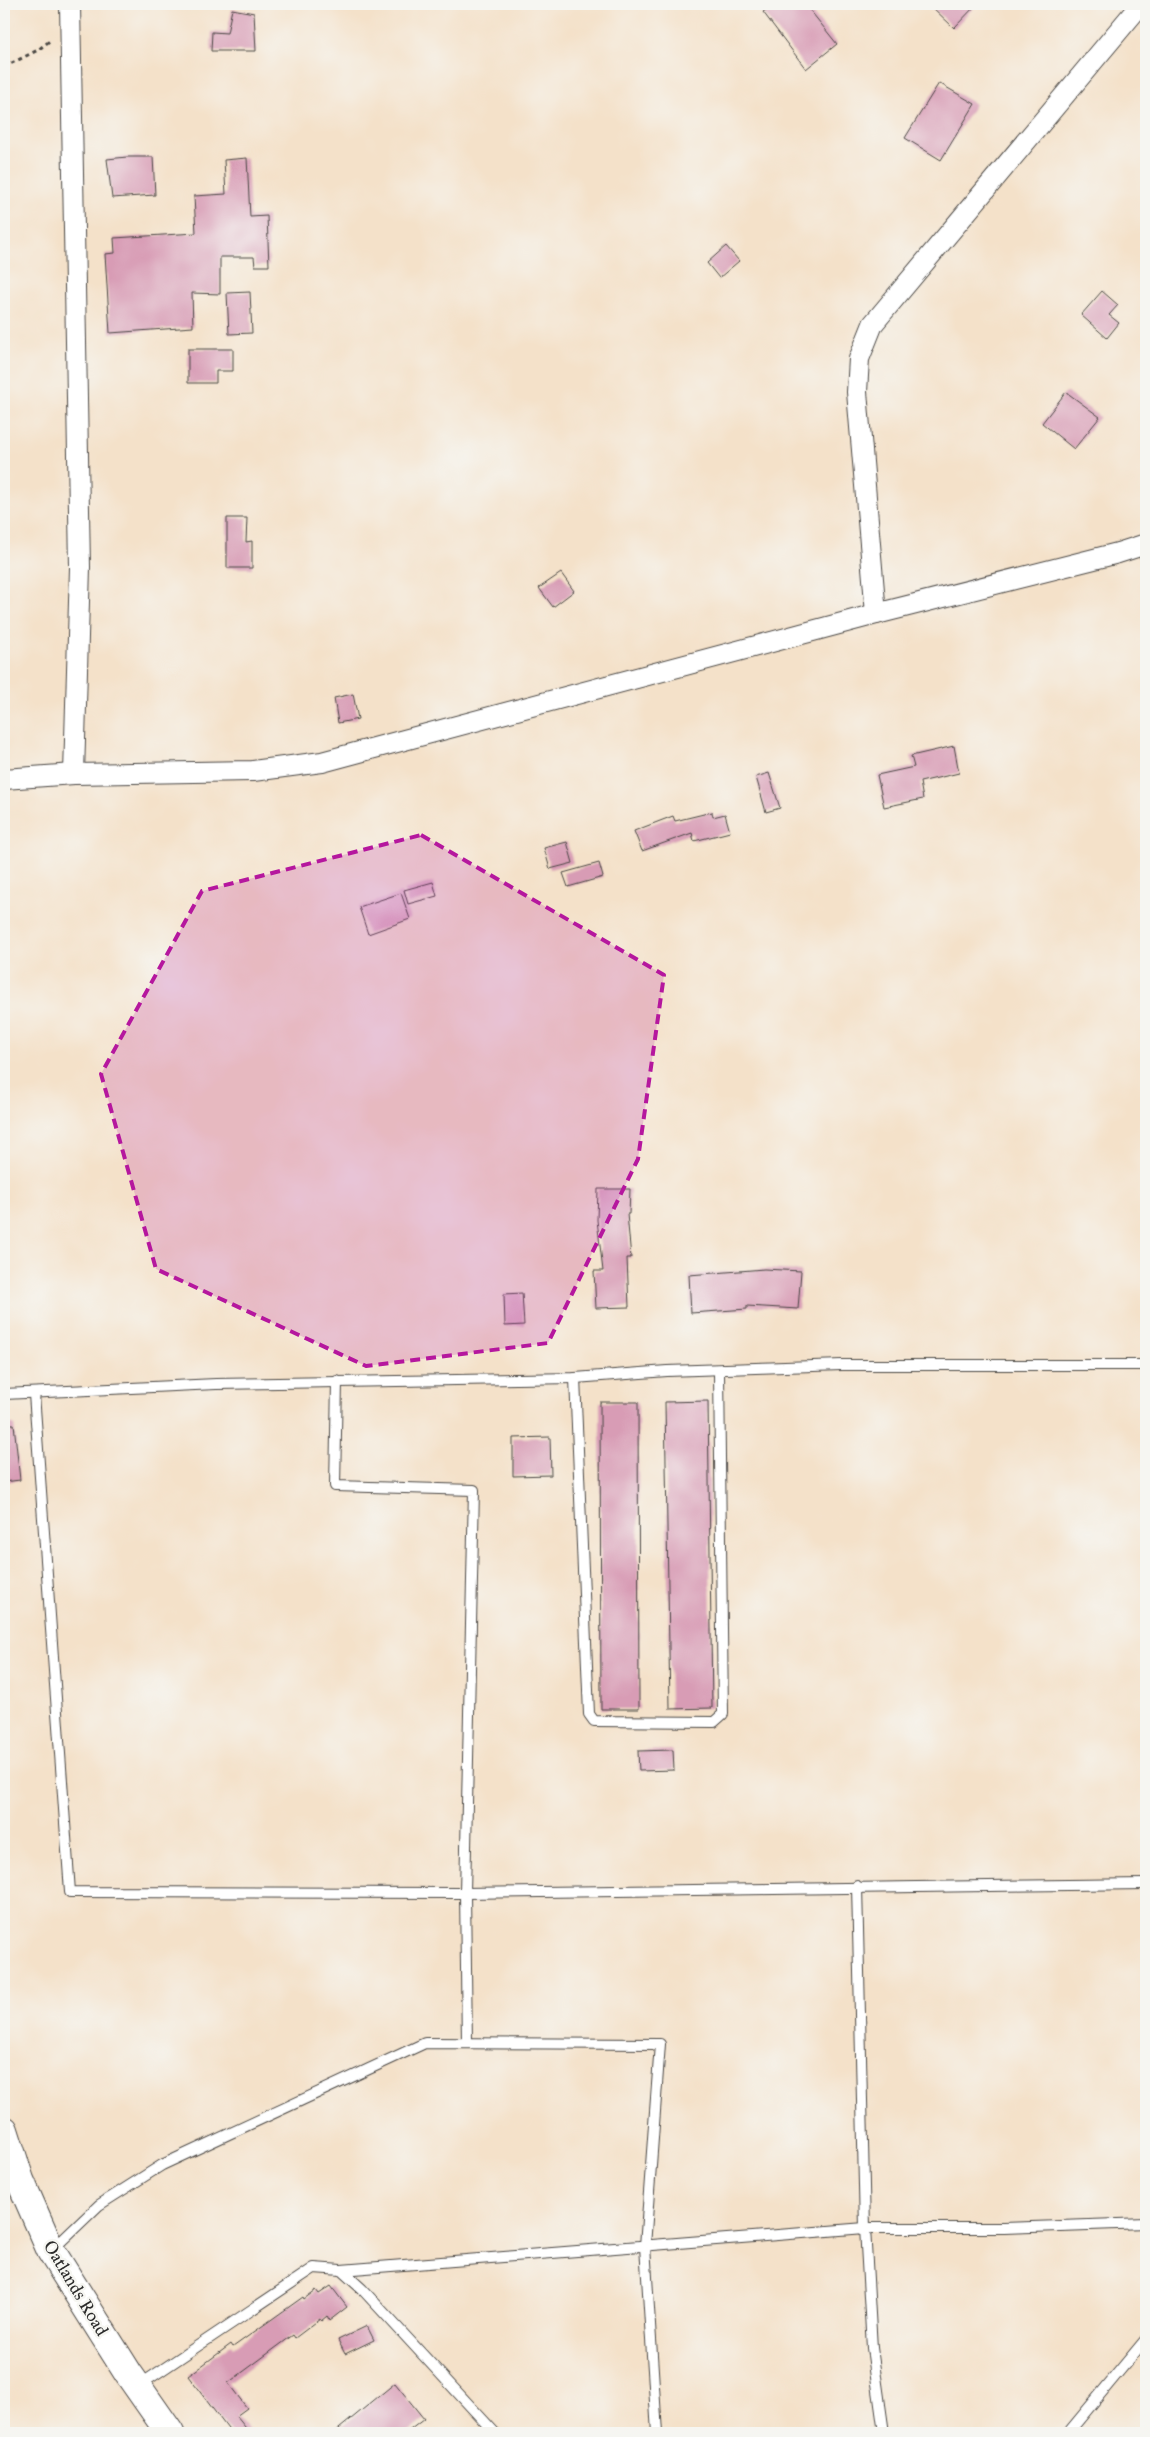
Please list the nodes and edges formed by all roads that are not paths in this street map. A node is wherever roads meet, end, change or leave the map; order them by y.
1 (1141, 4) edge
2 (70, 7) edge
3 (1146, 544) edge
4 (876, 614) junction
5 (74, 774) junction
6 (4, 779) edge
7 (1146, 1365) edge
8 (719, 1371) junction
9 (575, 1378) junction
10 (337, 1381) junction
11 (4, 1394) edge
12 (34, 1394) junction
13 (1146, 1884) edge
14 (857, 1886) junction
15 (465, 1893) junction
16 (468, 2043) junction
17 (4, 2130) edge
18 (1146, 2223) edge
19 (865, 2228) junction
20 (645, 2246) junction
21 (51, 2251) junction
22 (341, 2270) junction
23 (1146, 2339) edge
24 (138, 2387) junction
25 (170, 2433) edge
26 (495, 2433) edge
27 (657, 2433) edge
28 (884, 2433) edge
29 (1068, 2433) edge

1 - 4 street
2 - 5 street
3 - 4 street
4 - 5 street
5 - 6 street
7 - 8 lane
8 - 9 lane
8 - 9 lane
9 - 10 lane
10 - 12 lane
10 - 15 lane
11 - 12 lane
12 - 15 lane
13 - 14 lane
14 - 15 lane
14 - 19 lane
15 - 16 lane
16 - 20 lane
16 - 21 lane
17 - 21 street, Oatlands Road
18 - 19 lane
19 - 20 lane
19 - 28 lane
20 - 22 lane
20 - 27 lane
21 - 24 street, Oatlands Road
22 - 24 lane
22 - 26 lane
23 - 29 lane
24 - 25 street, Oatlands Road

